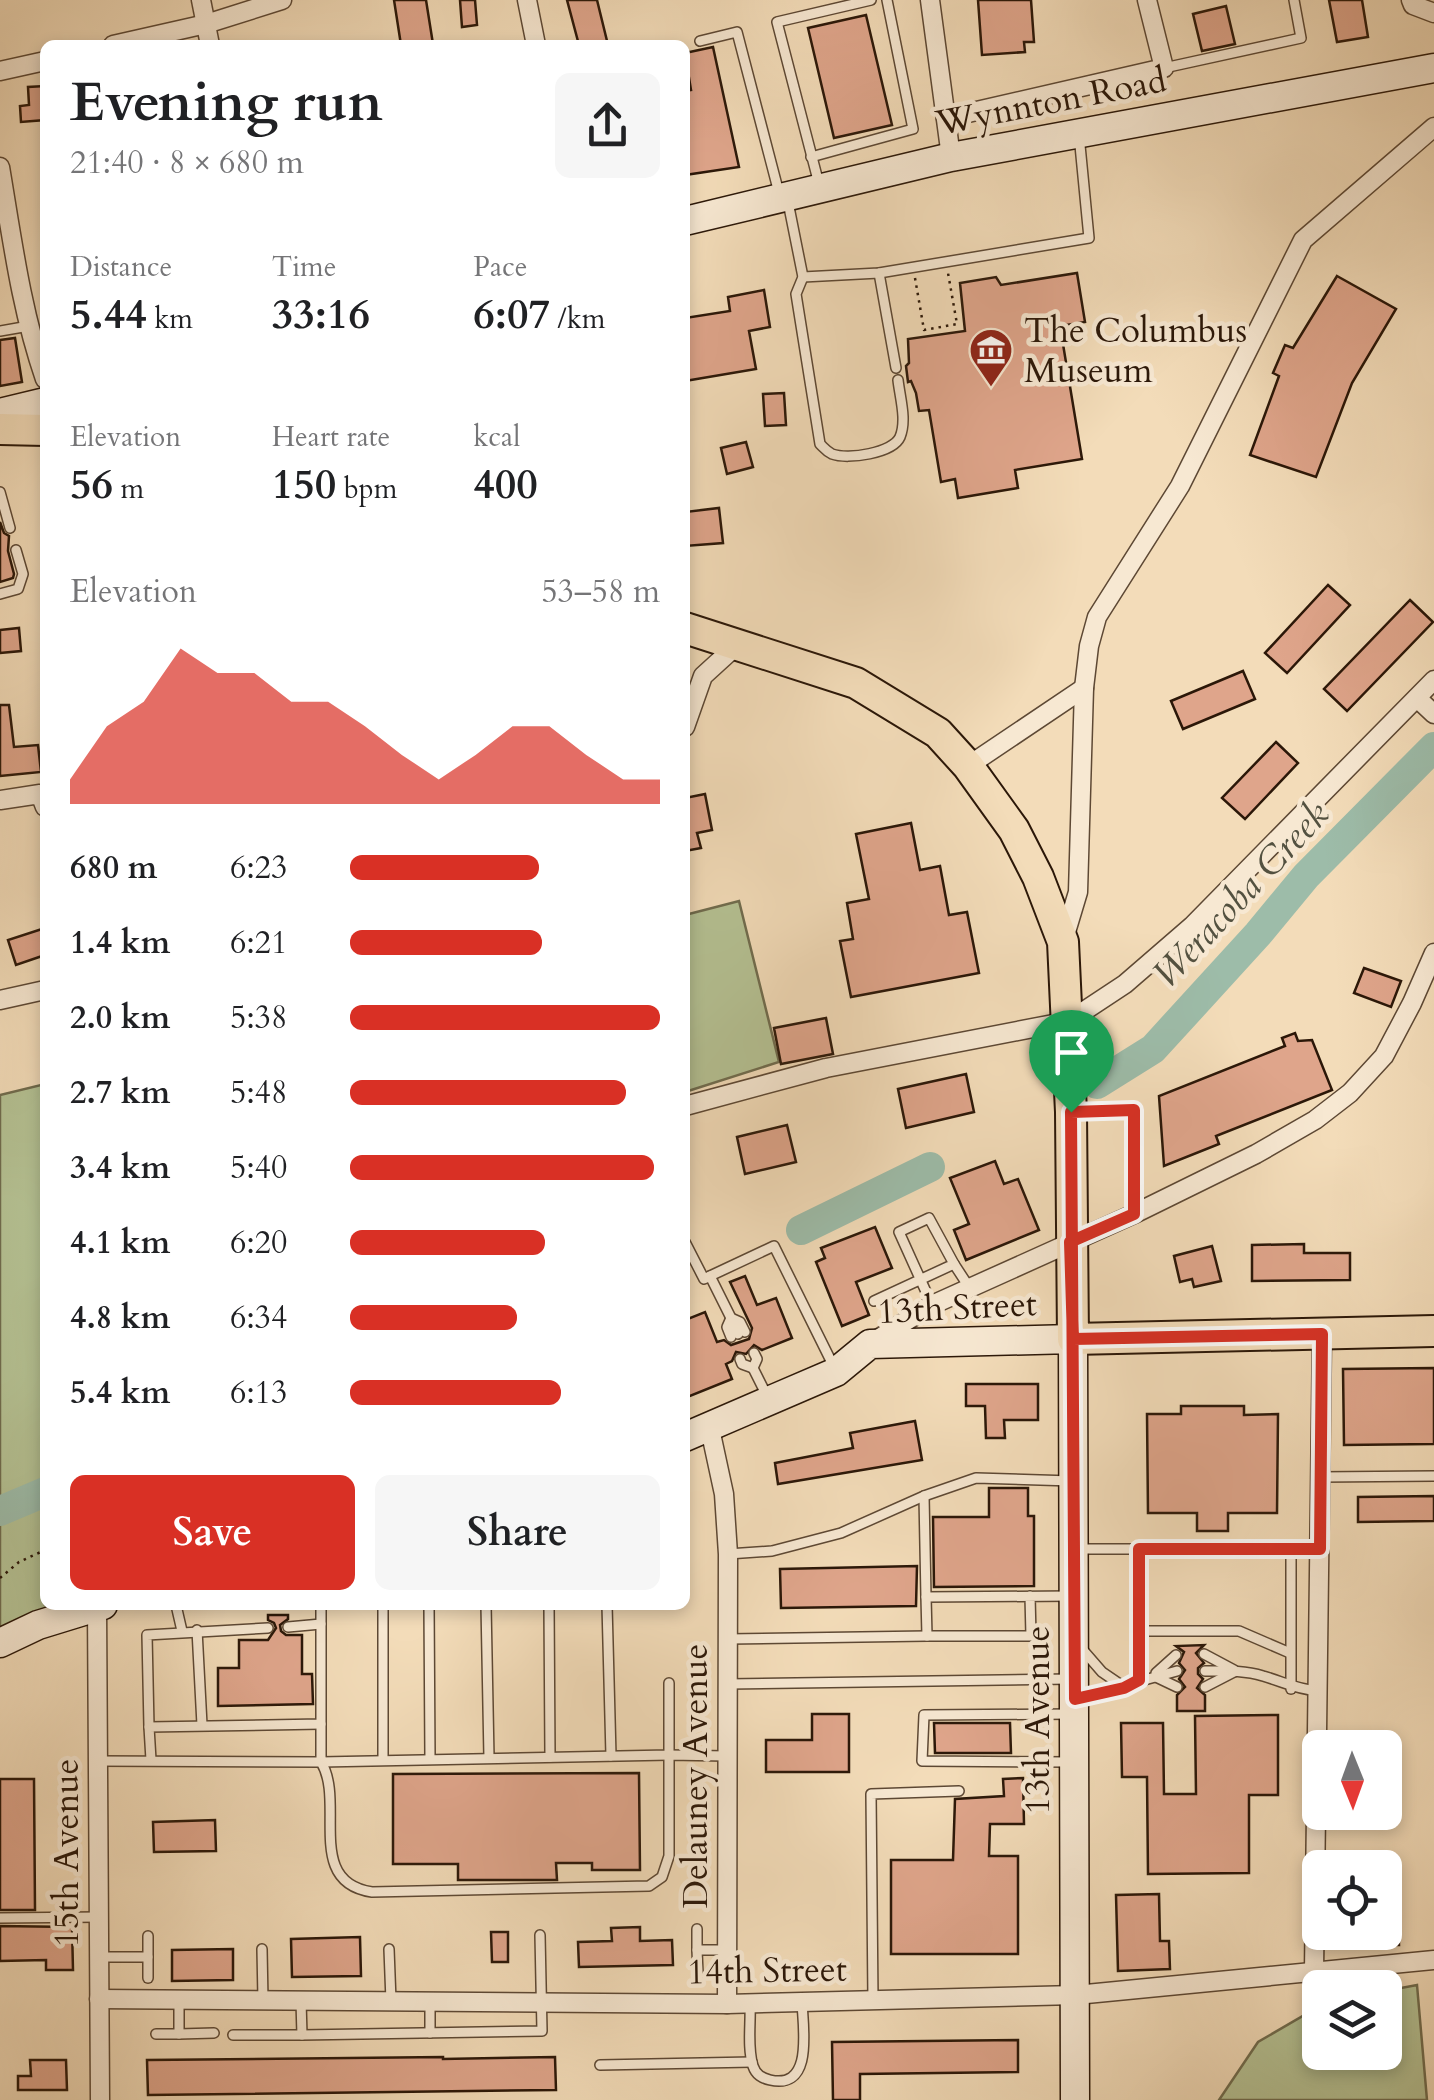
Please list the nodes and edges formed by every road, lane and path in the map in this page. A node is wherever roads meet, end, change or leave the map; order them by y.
1 (201, 0) edge
2 (282, 0) edge
3 (527, 0) edge
4 (871, 0) edge
5 (887, 0) edge
6 (930, 0) edge
7 (1147, 0) edge
8 (1294, 0) edge
9 (1411, 0) edge
10 (1434, 13) edge
11 (206, 24) junction
12 (135, 40) edge
13 (209, 40) edge
14 (535, 40) edge
15 (700, 40) dead end
16 (40, 62) edge
17 (1164, 68) junction
18 (1434, 68) edge
19 (0, 71) edge
20 (946, 118) junction
21 (1434, 127) edge
22 (1080, 134) junction
23 (812, 157) junction
24 (951, 157) junction
25 (0, 167) edge
26 (819, 187) junction
27 (783, 195) junction
28 (690, 220) edge
29 (946, 261) junction
30 (914, 267) junction
31 (879, 273) junction
32 (803, 278) junction
33 (29, 326) junction
34 (941, 327) junction
35 (0, 331) edge
36 (942, 334) dead end
37 (40, 362) edge
38 (896, 368) dead end
39 (898, 380) dead end
40 (40, 403) edge
41 (0, 414) edge
42 (0, 429) edge
43 (40, 430) edge
44 (0, 492) edge
45 (10, 528) dead end
46 (16, 550) dead end
47 (0, 594) edge
48 (690, 630) edge
49 (737, 645) junction
50 (1434, 680) edge
51 (1084, 688) junction
52 (1417, 698) junction
53 (690, 714) edge
54 (1434, 714) edge
55 (968, 766) junction
56 (40, 794) edge
57 (6, 799) edge
58 (1062, 942) junction
59 (1434, 953) edge
60 (40, 991) edge
61 (0, 1000) edge
62 (1068, 1021) junction
63 (690, 1105) edge
64 (1071, 1112) junction
65 (1134, 1214) junction
66 (1070, 1242) junction
67 (690, 1256) edge
68 (954, 1264) junction
69 (710, 1276) junction
70 (920, 1280) junction
71 (969, 1287) junction
72 (874, 1301) dead end
73 (932, 1304) junction
74 (1434, 1331) edge
75 (1322, 1334) junction
76 (738, 1335) dead end
77 (1073, 1339) junction
78 (870, 1344) junction
79 (747, 1356) dead end
80 (836, 1372) junction
81 (770, 1401) junction
82 (697, 1433) edge
83 (1434, 1476) edge
84 (1321, 1477) junction
85 (1074, 1481) junction
86 (924, 1496) junction
87 (1074, 1549) junction
88 (1139, 1549) junction
89 (1292, 1549) junction
90 (1320, 1549) junction
91 (40, 1552) edge
92 (728, 1554) junction
93 (0, 1578) edge
94 (1030, 1596) junction
95 (1074, 1596) junction
96 (926, 1597) junction
97 (87, 1610) edge
98 (100, 1610) edge
99 (177, 1610) edge
100 (321, 1610) edge
101 (383, 1610) edge
102 (429, 1610) edge
103 (486, 1610) edge
104 (549, 1610) edge
105 (608, 1610) edge
106 (321, 1624) junction
107 (288, 1626) dead end
108 (268, 1628) dead end
109 (198, 1630) junction
110 (182, 1631) junction
111 (1139, 1631) junction
112 (927, 1636) junction
113 (728, 1639) junction
114 (1075, 1639) junction
115 (0, 1643) edge
116 (1290, 1652) junction
117 (1176, 1654) dead end
118 (1204, 1654) dead end
119 (1177, 1671) dead end
120 (1205, 1671) dead end
121 (1236, 1671) junction
122 (1153, 1676) junction
123 (1139, 1680) junction
124 (670, 1683) dead end
125 (728, 1684) junction
126 (1177, 1686) dead end
127 (1205, 1687) dead end
128 (1124, 1688) junction
129 (1291, 1688) junction
130 (1318, 1691) junction
131 (1075, 1697) junction
132 (321, 1724) junction
133 (149, 1726) junction
134 (202, 1726) junction
135 (669, 1755) junction
136 (612, 1756) junction
137 (729, 1756) junction
138 (550, 1757) junction
139 (489, 1758) junction
140 (430, 1759) junction
141 (151, 1760) junction
142 (383, 1760) junction
143 (98, 1761) junction
144 (321, 1762) junction
145 (1075, 1762) junction
146 (959, 1791) dead end
147 (99, 1917) junction
148 (0, 1918) edge
149 (698, 1928) dead end
150 (540, 1935) dead end
151 (148, 1936) dead end
152 (262, 1949) dead end
153 (389, 1949) dead end
154 (697, 1950) junction
155 (728, 1950) junction
156 (99, 1956) junction
157 (148, 1956) junction
158 (1434, 1960) edge
159 (1314, 1970) edge
160 (1334, 1970) edge
161 (1302, 1973) edge
162 (698, 1974) dead end
163 (148, 1978) dead end
164 (1076, 1995) junction
165 (99, 1998) junction
166 (179, 1999) junction
167 (263, 2000) junction
168 (301, 2000) junction
169 (873, 2000) junction
170 (390, 2001) junction
171 (430, 2002) junction
172 (802, 2002) junction
173 (541, 2003) junction
174 (727, 2004) junction
175 (750, 2004) junction
176 (430, 2033) junction
177 (156, 2034) dead end
178 (179, 2034) junction
179 (214, 2034) dead end
180 (233, 2035) dead end
181 (302, 2035) junction
182 (752, 2062) junction
183 (600, 2065) dead end
184 (100, 2100) edge
185 (1075, 2100) edge

1 - 11 street
2 - 11 street
3 - 14 street
4 - 23 lane
5 - 23 lane
6 - 20 street
7 - 17 street
8 - 17 lane
9 - 10 street
11 - 12 street
11 - 13 street
15 - 27 lane
16 - 19 street
17 - 20 street, Wynnton Road
18 - 22 main road, Wynnton Road
20 - 24 street
21 - 51 street
22 - 24 main road, Wynnton Road
22 - 29 lane
23 - 26 lane
24 - 26 main road, Wynnton Road
25 - 33 street
26 - 27 main road, Wynnton Road
27 - 28 main road, Wynnton Road
27 - 32 lane
29 - 30 lane
29 - 34 path
30 - 31 lane
30 - 34 path
31 - 32 lane
31 - 38 lane
32 - 39 lane
33 - 35 lane
33 - 37 street
34 - 36 path
40 - 41 main road
42 - 43 main road
44 - 45 lane
46 - 47 lane
48 - 49 main road
49 - 53 street
49 - 55 main road
50 - 52 street
51 - 55 street
51 - 58 street
52 - 54 street
52 - 62 street
55 - 58 main road
56 - 57 street
58 - 62 main road
59 - 65 street
60 - 61 street
62 - 63 street
62 - 64 main road
64 - 65 lane
64 - 66 main road
65 - 66 street
66 - 71 street
66 - 77 main road
67 - 69 lane
68 - 70 lane
68 - 70 lane
68 - 71 lane
69 - 76 lane
69 - 80 lane
70 - 72 lane
70 - 73 lane
71 - 73 street
73 - 78 street
74 - 75 main road, 13th Street
75 - 77 main road, 13th Street
75 - 84 street
77 - 78 main road, 13th Street
77 - 85 main road, 13th Avenue
78 - 80 main road, 13th Street
79 - 81 lane
80 - 81 main road, 13th Street
81 - 82 main road, 13th Street
82 - 92 street, Delauney Avenue
83 - 84 lane
84 - 90 street
85 - 86 lane
85 - 87 main road, 13th Avenue
86 - 92 lane
86 - 96 lane
87 - 88 lane
87 - 95 main road, 13th Avenue
88 - 89 lane
88 - 111 lane
89 - 90 lane
89 - 116 lane
90 - 130 street
91 - 93 path
92 - 113 street, Delauney Avenue
94 - 95 lane
94 - 96 lane
94 - 112 lane
95 - 114 main road, 13th Avenue
96 - 112 lane
97 - 115 main road
98 - 143 street, 15th Avenue
99 - 110 lane
100 - 106 lane
101 - 142 lane
102 - 140 lane
103 - 139 lane
104 - 138 lane
105 - 136 lane
106 - 107 lane
106 - 132 lane
108 - 109 lane
109 - 110 lane
109 - 134 lane
110 - 133 lane
111 - 116 lane
111 - 123 lane
112 - 113 lane
113 - 125 street, Delauney Avenue
114 - 128 lane
114 - 131 main road, 13th Avenue
116 - 129 lane
117 - 122 lane
118 - 121 lane
119 - 122 lane
120 - 121 lane
121 - 127 lane
121 - 129 lane
122 - 123 lane
122 - 126 lane
123 - 128 lane
124 - 135 lane
125 - 131 lane
125 - 137 street, Delauney Avenue
128 - 131 lane
129 - 130 lane
130 - 159 street
131 - 145 main road, 13th Avenue
131 - 145 lane
132 - 134 lane
132 - 144 lane
133 - 134 lane
133 - 141 lane
135 - 136 lane
135 - 137 lane
135 - 144 lane
136 - 138 lane
137 - 155 street, Delauney Avenue
138 - 139 lane
139 - 140 lane
140 - 142 lane
141 - 143 lane
141 - 144 lane
142 - 144 lane
143 - 147 street, 15th Avenue
145 - 164 main road, 13th Avenue
146 - 169 lane
147 - 148 lane
147 - 156 street, 15th Avenue
149 - 154 lane
150 - 173 lane
151 - 157 lane
152 - 167 lane
153 - 170 lane
154 - 155 lane
154 - 162 lane
155 - 174 street, Delauney Avenue
156 - 157 lane
156 - 165 street, 15th Avenue
157 - 163 lane
158 - 160 street, 14th Street
161 - 164 street, 14th Street
164 - 169 street, 14th Street
164 - 185 main road, 13th Avenue
165 - 166 street, 14th Street
165 - 184 street, 15th Avenue
166 - 167 street, 14th Street
166 - 178 lane
167 - 168 street, 14th Street
168 - 170 street, 14th Street
168 - 181 lane
169 - 172 street, 14th Street
170 - 171 street, 14th Street
171 - 173 street, 14th Street
171 - 176 lane
172 - 175 street, 14th Street
172 - 182 lane
173 - 174 street, 14th Street
173 - 176 lane
174 - 175 street, 14th Street
175 - 182 lane
176 - 181 lane
177 - 178 lane
178 - 179 lane
180 - 181 lane
182 - 183 lane

